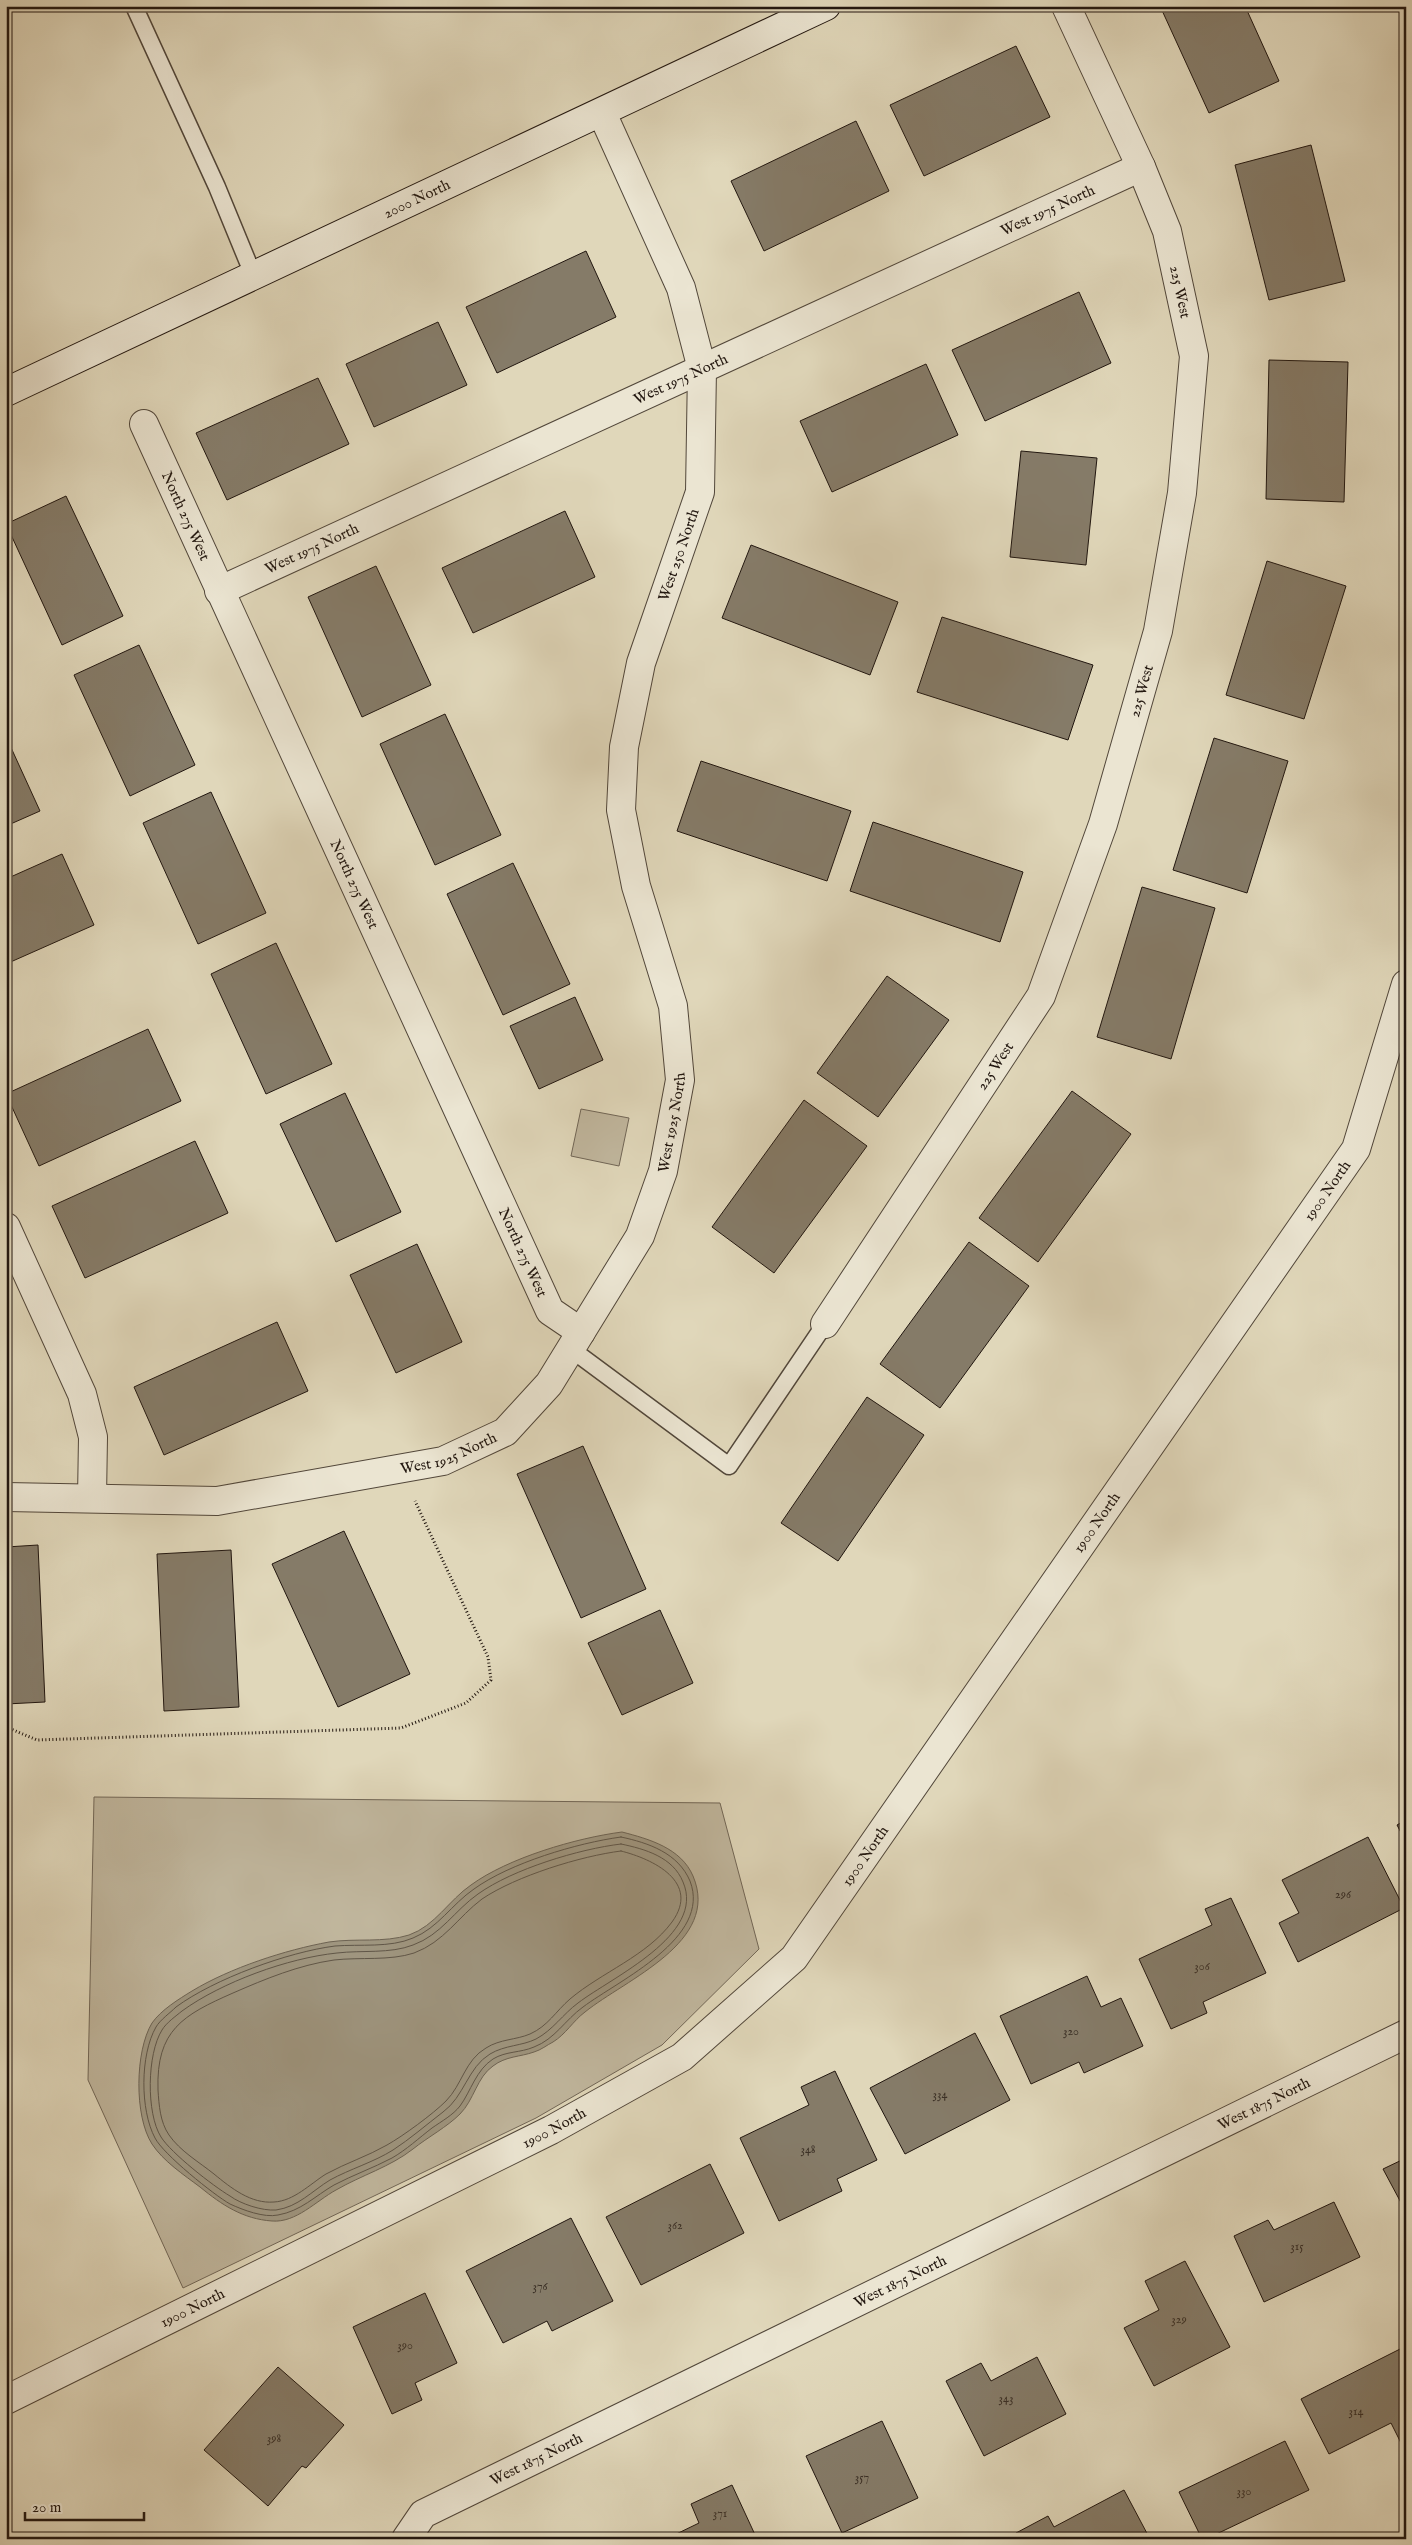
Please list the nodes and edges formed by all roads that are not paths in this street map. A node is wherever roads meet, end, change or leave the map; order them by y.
1 (134, 6) edge
2 (826, 6) edge
3 (1066, 6) edge
4 (602, 113) junction
5 (1141, 167) junction
6 (254, 277) junction
7 (702, 369) junction
8 (6, 392) edge
9 (144, 424) dead end
10 (219, 591) junction
11 (1406, 984) edge
12 (673, 1006) joint
13 (6, 1227) edge
14 (825, 1324) joint
15 (576, 1341) junction
16 (6, 1497) edge
17 (92, 1498) junction
18 (1406, 2034) edge
19 (6, 2400) edge
20 (406, 2539) edge

1 - 6 lane
2 - 4 street, 2000 North
3 - 5 street, 225 West
4 - 6 street, 2000 North
4 - 7 street, West 250 North
5 - 7 street, West 1975 North
5 - 14 street, 225 West
6 - 8 street, 2000 North
7 - 10 street, West 1975 North
7 - 12 street, West 250 North
9 - 10 street, North 275 West
10 - 15 street, North 275 West
11 - 19 street, 1900 North
12 - 15 street, West 1925 North
13 - 17 street
14 - 15 lane
15 - 17 street, West 1925 North
16 - 17 street, West 1925 North
18 - 20 street, West 1875 North

